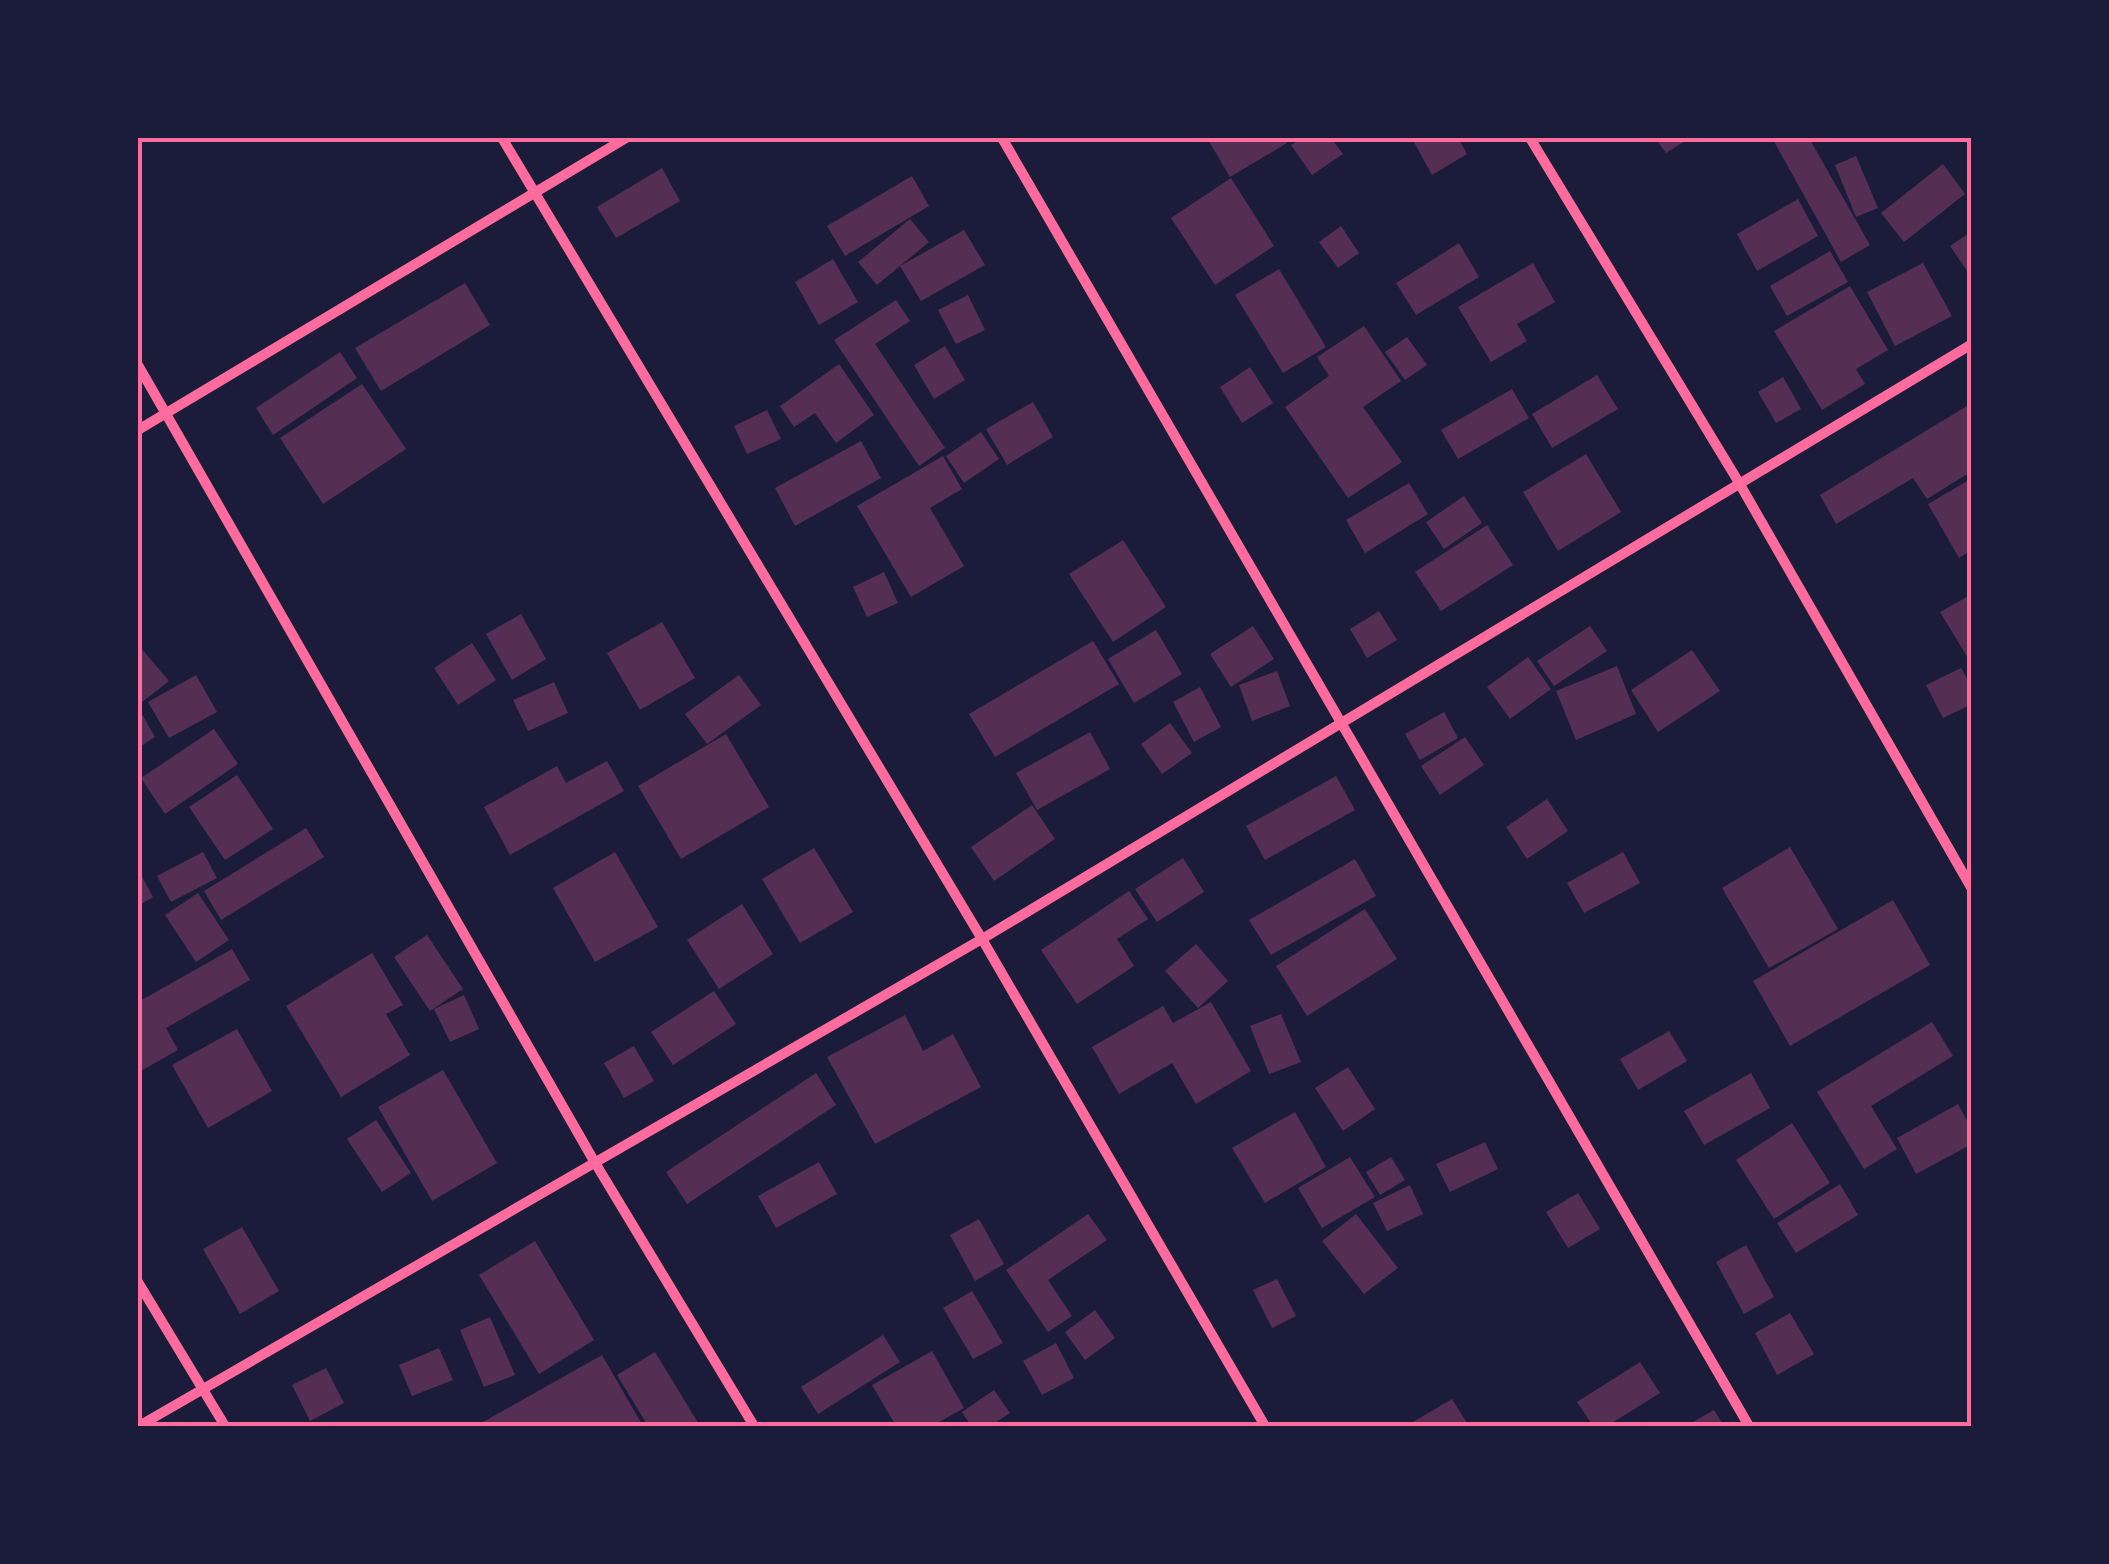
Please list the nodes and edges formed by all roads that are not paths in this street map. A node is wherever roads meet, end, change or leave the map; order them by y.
1 (502, 138) edge
2 (626, 138) edge
3 (1002, 138) edge
4 (1530, 138) edge
5 (533, 191) junction
6 (1972, 344) edge
7 (138, 364) edge
8 (166, 412) junction
9 (138, 430) edge
10 (1738, 481) junction
11 (1342, 722) junction
12 (1972, 889) edge
13 (982, 939) junction
14 (594, 1161) junction
15 (138, 1282) edge
16 (204, 1390) junction
17 (139, 1426) edge
18 (225, 1426) edge
19 (754, 1426) edge
20 (1265, 1426) edge
21 (1749, 1426) edge

1 - 5 street
2 - 5 street
3 - 11 street
4 - 10 street
5 - 8 street
5 - 13 street
6 - 10 street
7 - 8 street
8 - 9 street
8 - 14 street
10 - 11 street
10 - 12 street
11 - 13 street
11 - 21 street
13 - 14 street
13 - 20 street
14 - 16 street
14 - 19 street
15 - 16 street
16 - 17 street
16 - 18 street

